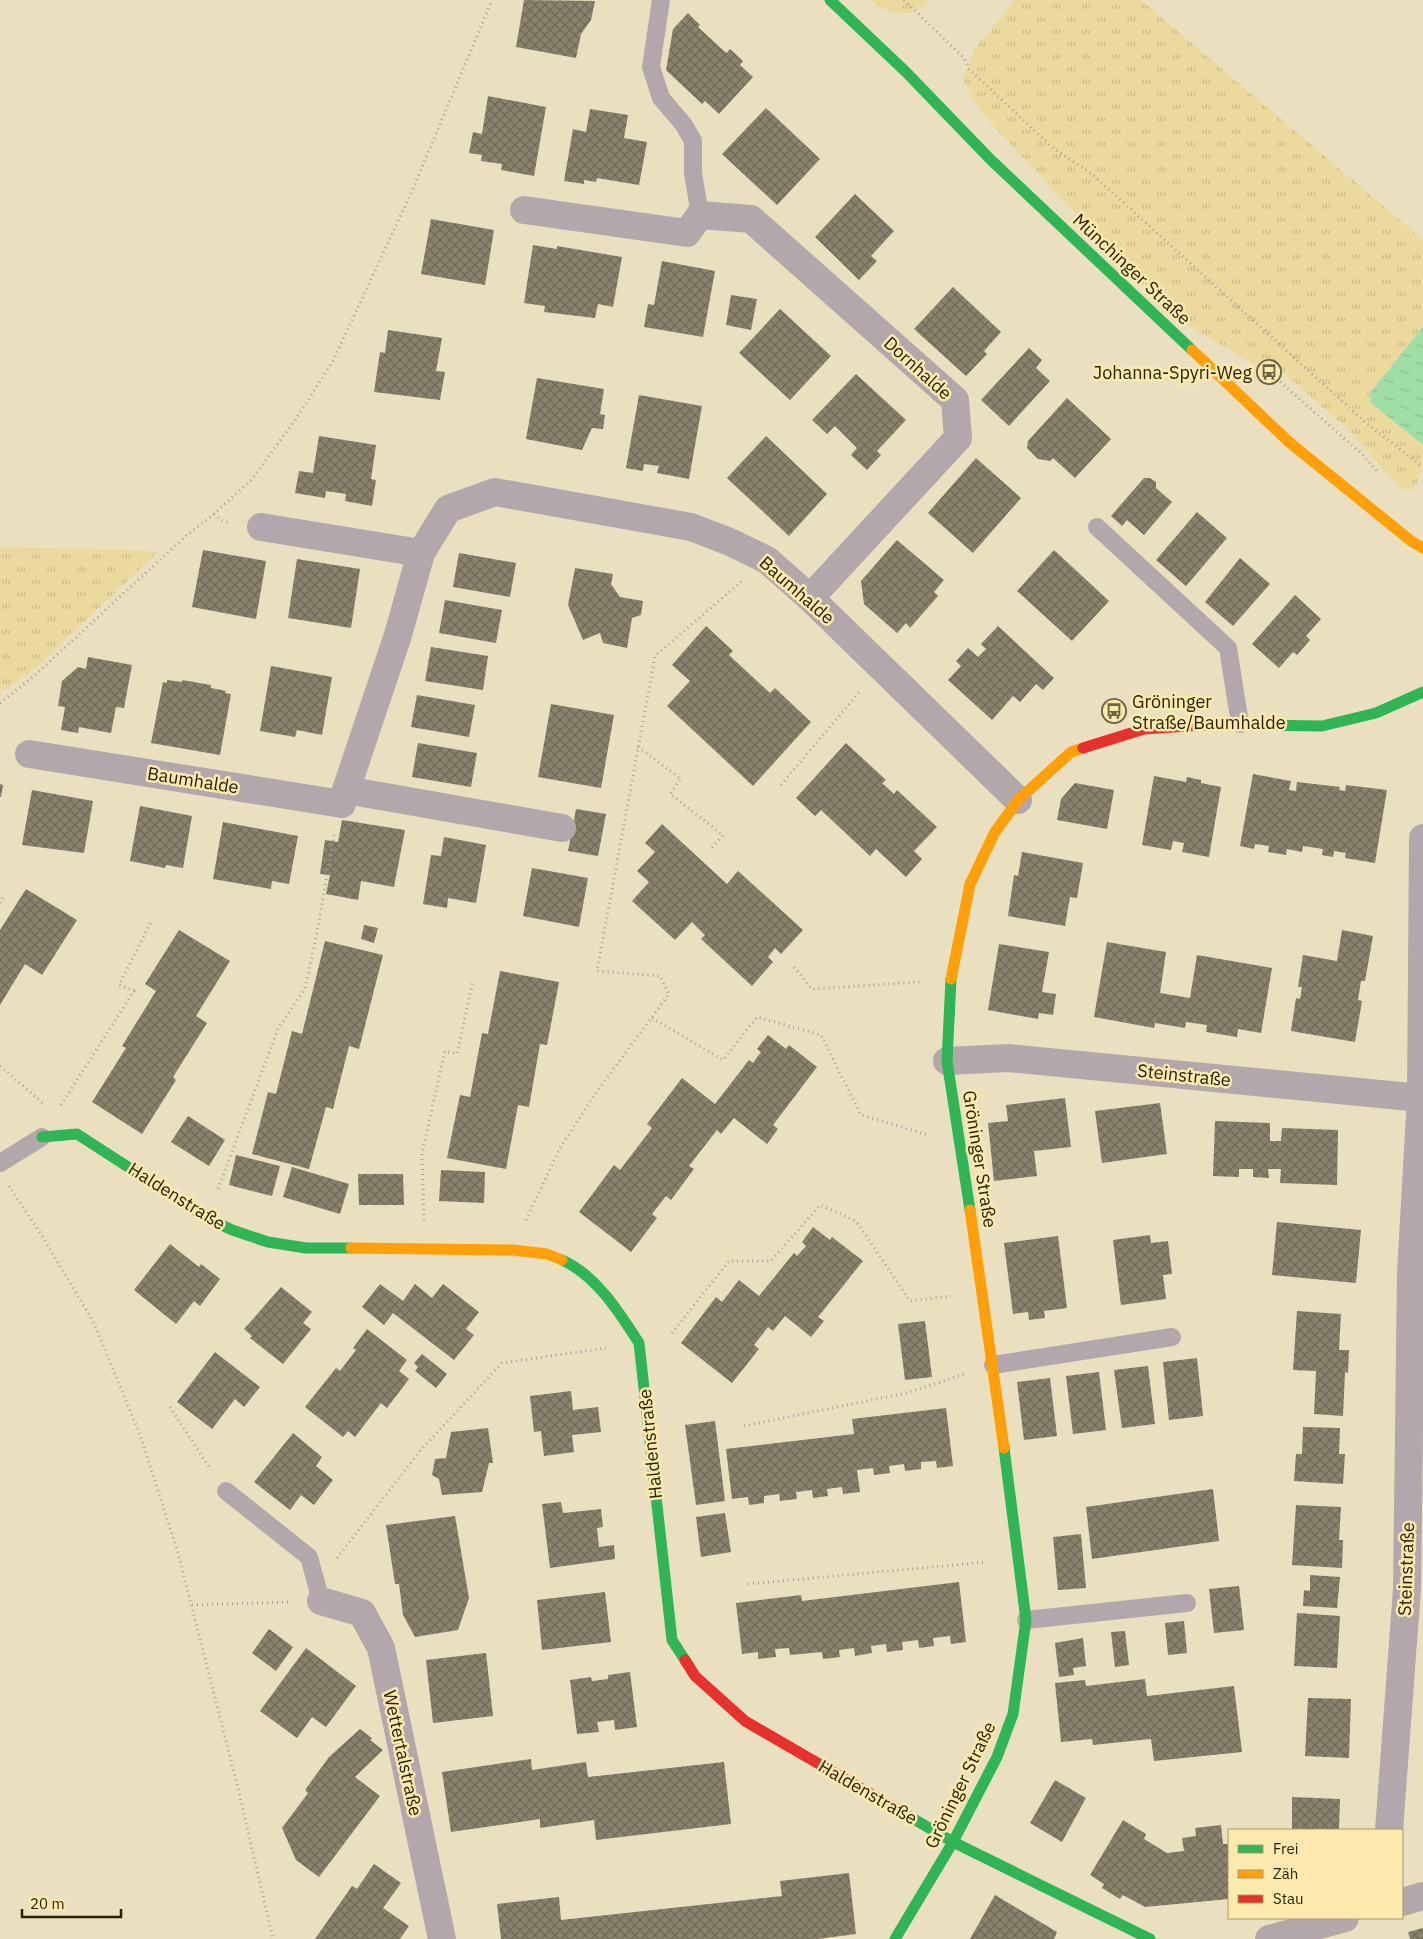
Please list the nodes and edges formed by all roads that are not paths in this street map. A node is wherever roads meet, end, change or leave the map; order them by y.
1 (661, 0) edge
2 (830, 0) edge
3 (524, 210) dead end
4 (700, 215) junction
5 (261, 527) dead end
6 (1097, 527) dead end
7 (1423, 548) edge
8 (421, 553) junction
9 (810, 598) junction
10 (1423, 692) edge
11 (1240, 724) junction
12 (28, 754) dead end
13 (344, 797) junction
14 (1018, 800) junction
15 (562, 828) dead end
16 (1423, 838) edge
17 (947, 1061) junction
18 (1421, 1098) junction
19 (42, 1138) joint
20 (0, 1164) edge
21 (1417, 1271) edge
22 (1172, 1337) dead end
23 (993, 1365) junction
24 (226, 1492) road end
25 (1415, 1590) edge
26 (321, 1601) joint
27 (1187, 1603) dead end
28 (1026, 1620) junction
29 (1389, 1829) edge
30 (953, 1842) junction
31 (1423, 1896) edge
32 (1403, 1902) edge
33 (1341, 1919) edge
34 (442, 1939) edge
35 (895, 1939) edge
36 (1150, 1939) edge
37 (1268, 1939) edge

1 - 4 lane
2 - 7 street, Münchinger Straße
3 - 4 street
4 - 9 street, Dornhalde
5 - 8 street
6 - 11 lane
8 - 9 street, Baumhalde
8 - 13 street, Baumhalde
9 - 14 street, Baumhalde
10 - 11 street, Gröninger Straße
11 - 14 street, Gröninger Straße
12 - 13 street, Baumhalde
13 - 15 street, Baumhalde
14 - 17 street, Gröninger Straße
16 - 18 street, Steinstraße
17 - 18 street, Steinstraße
17 - 23 street, Gröninger Straße
18 - 21 street, Steinstraße
19 - 20 lane
19 - 30 street, Haldenstraße
21 - 25 street, Steinstraße
22 - 23 lane
23 - 28 street, Gröninger Straße
24 - 26 lane
25 - 29 street, Steinstraße
26 - 34 street, Wettertalstraße
27 - 28 lane
28 - 30 street, Gröninger Straße
30 - 35 street, Gröninger Straße
30 - 36 street, Haldenstraße
31 - 32 street
33 - 37 street

